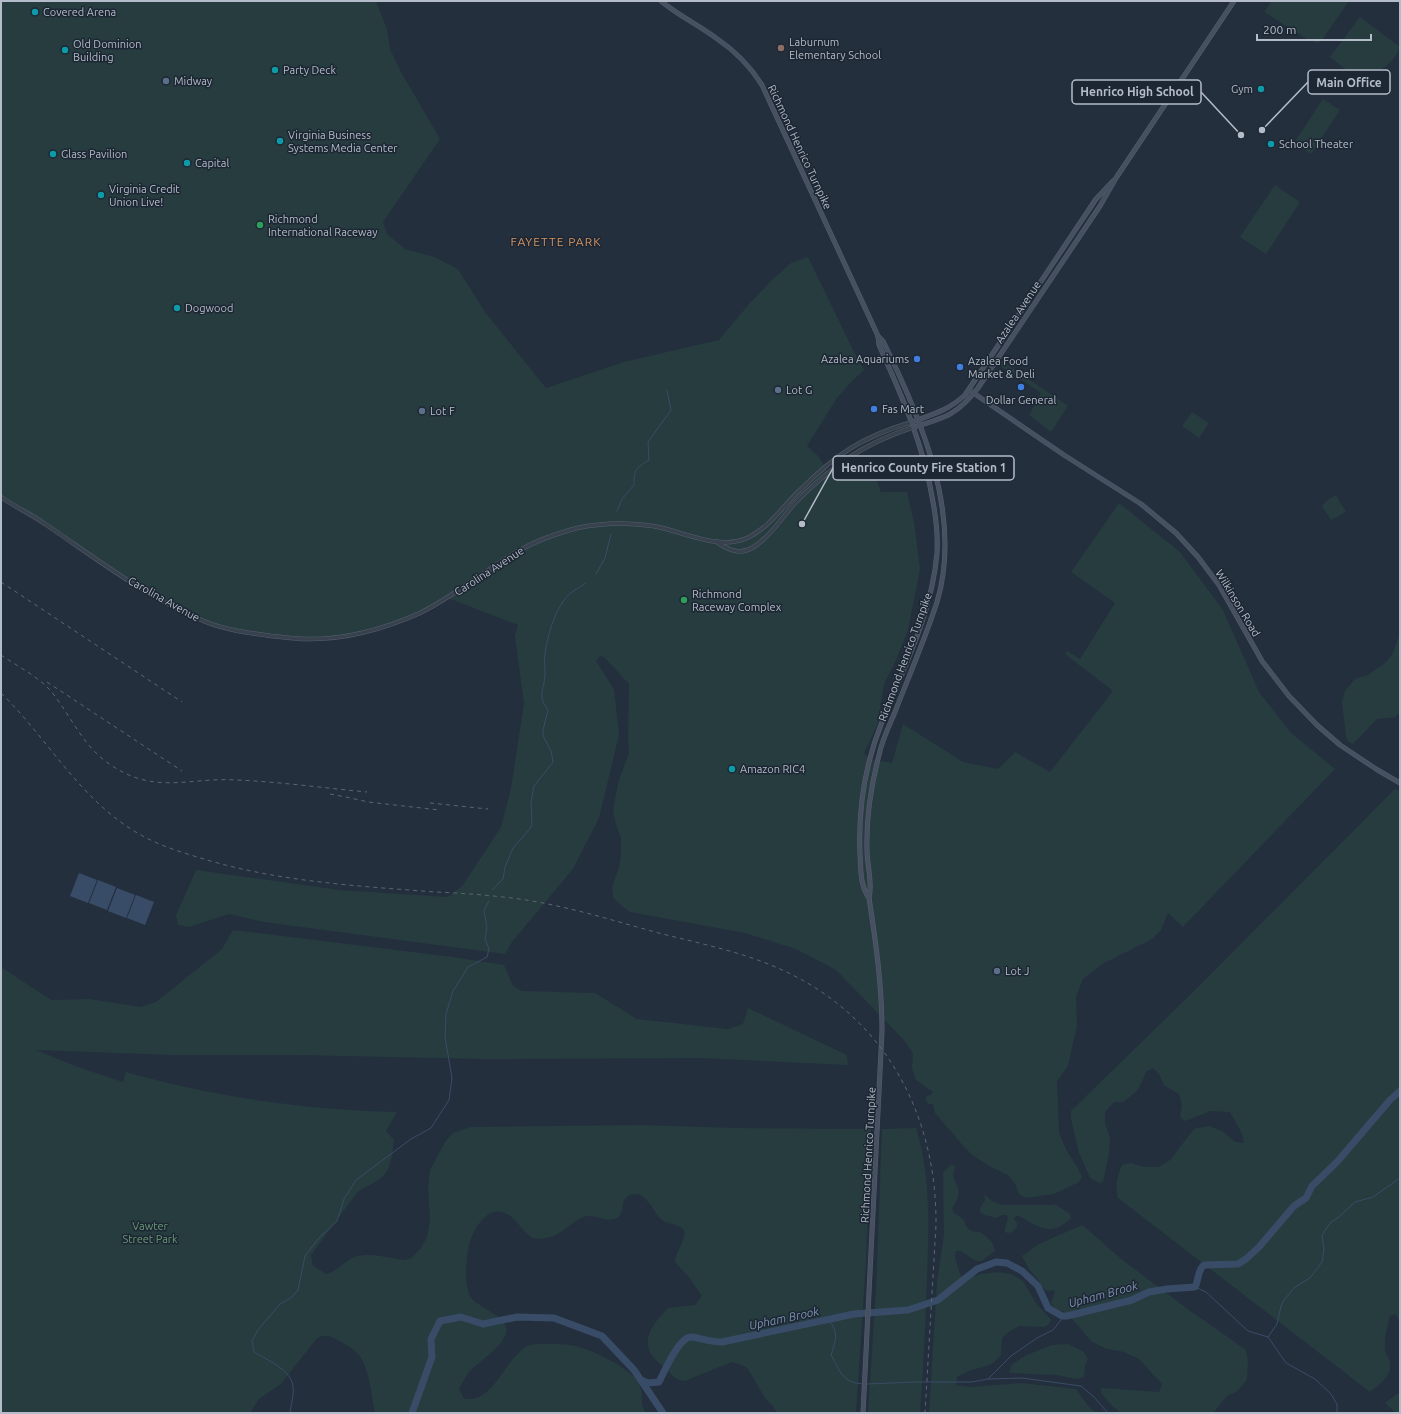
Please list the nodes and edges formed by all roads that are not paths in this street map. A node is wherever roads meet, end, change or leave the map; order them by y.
1 (661, 1) edge
2 (1234, 1) edge
3 (1116, 178) junction
4 (878, 336) junction
5 (969, 390) junction
6 (974, 394) junction
7 (918, 420) junction
8 (912, 422) junction
9 (920, 425) junction
10 (914, 427) junction
11 (1, 497) edge
12 (611, 524) joint
13 (717, 542) junction
14 (1400, 783) edge
15 (869, 898) junction
16 (863, 1413) edge

1 - 4 main road, Richmond Henrico Turnpike
2 - 3 main road, Azalea Avenue
3 - 5 main road, Azalea Avenue
3 - 6 main road, Azalea Avenue
4 - 7 main road, Richmond Henrico Turnpike
4 - 8 main road, Richmond Henrico Turnpike
5 - 6 main road, Wilkinson Road
5 - 7 main road, Azalea Avenue
6 - 9 main road, Azalea Avenue
6 - 14 main road, Wilkinson Road
7 - 8 main road, Azalea Avenue
7 - 9 main road, Richmond Henrico Turnpike
8 - 10 main road, Richmond Henrico Turnpike
8 - 13 street, Azalea Avenue
9 - 10 main road, Azalea Avenue
9 - 15 main road, Richmond Henrico Turnpike
10 - 13 street, Azalea Avenue
10 - 15 main road, Richmond Henrico Turnpike
11 - 12 street, Carolina Avenue
12 - 13 street, Azalea Avenue
15 - 16 main road, Richmond Henrico Turnpike

